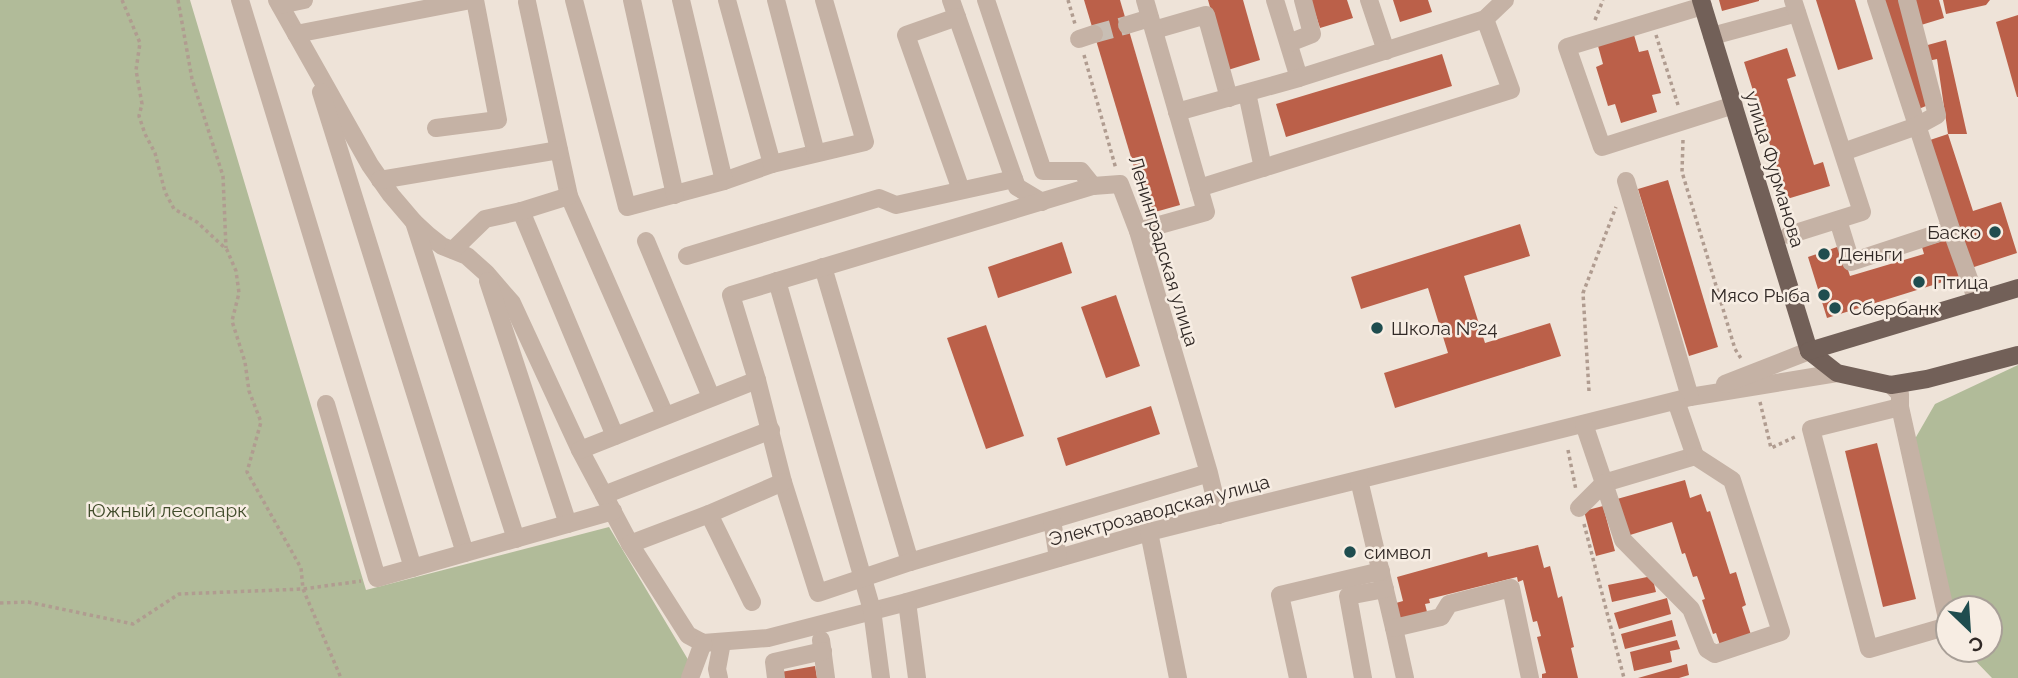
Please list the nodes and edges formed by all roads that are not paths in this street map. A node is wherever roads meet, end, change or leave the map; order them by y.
1 (240, 0) edge
2 (304, 0) edge
3 (473, 0) edge
4 (573, 0) edge
5 (632, 0) edge
6 (681, 0) edge
7 (727, 0) edge
8 (776, 0) edge
9 (824, 0) edge
10 (951, 0) edge
11 (986, 0) edge
12 (1145, 0) edge
13 (1275, 0) edge
14 (1303, 0) edge
15 (1369, 0) edge
16 (1505, 0) edge
17 (1876, 0) edge
18 (1907, 0) edge
19 (279, 2) edge
20 (527, 2) dead end
21 (1702, 3) edge
22 (1795, 6) edge
23 (957, 17) junction
24 (1485, 19) junction
25 (1152, 24) junction
26 (1127, 25) tunnel mouth
27 (296, 34) junction
28 (1712, 36) junction
29 (1289, 43) junction
30 (1386, 51) junction
31 (310, 58) junction
32 (1299, 78) junction
33 (1238, 96) junction
34 (1734, 105) junction
35 (1177, 112) junction
36 (1917, 126) junction
37 (436, 128) dead end
38 (559, 150) junction
39 (1843, 152) junction
40 (816, 153) junction
41 (772, 164) junction
42 (1263, 168) junction
43 (1014, 178) junction
44 (380, 180) junction
45 (724, 181) junction
46 (1626, 181) road end
47 (1093, 186) junction
48 (1199, 188) junction
49 (961, 190) junction
50 (675, 195) junction
51 (569, 196) junction
52 (1042, 202) junction
53 (521, 211) junction
54 (1838, 220) junction
55 (414, 222) junction
56 (1951, 229) junction
57 (1138, 231) junction
58 (1789, 235) dead end
59 (646, 241) dead end
60 (453, 250) junction
61 (687, 256) dead end
62 (823, 268) junction
63 (486, 273) junction
64 (776, 281) junction
65 (2018, 288) edge
66 (1977, 301) junction
67 (1810, 351) junction
68 (2018, 355) edge
69 (1837, 373) junction
70 (757, 380) junction
71 (1754, 380) junction
72 (1891, 385) junction
73 (711, 397) junction
74 (1684, 399) junction
75 (326, 404) dead end
76 (1900, 407) junction
77 (665, 415) junction
78 (1584, 424) junction
79 (771, 430) junction
80 (615, 436) junction
81 (580, 450) junction
82 (1696, 456) junction
83 (1209, 473) junction
84 (1359, 480) junction
85 (783, 481) junction
86 (1604, 483) junction
87 (604, 495) junction
88 (1579, 508) road end
89 (613, 511) junction
90 (709, 514) junction
91 (1219, 514) junction
92 (1052, 520) junction
93 (568, 524) junction
94 (1149, 532) junction
95 (516, 539) junction
96 (630, 544) junction
97 (465, 553) junction
98 (1058, 558) junction
99 (910, 562) junction
100 (413, 568) junction
101 (863, 577) junction
102 (1383, 580) junction
103 (1941, 594) edge
104 (907, 601) junction
105 (752, 602) dead end
106 (872, 611) junction
107 (819, 624) junction
108 (1394, 628) junction
109 (1934, 629) edge
110 (722, 642) junction
111 (703, 643) junction
112 (822, 651) junction
113 (690, 678) edge
114 (719, 678) edge
115 (776, 678) edge
116 (827, 678) edge
117 (881, 678) edge
118 (918, 678) edge
119 (1178, 678) edge
120 (1298, 678) edge
121 (1363, 678) edge
122 (1405, 678) edge
123 (1530, 678) edge

1 - 100 street
2 - 19 street
3 - 27 street
3 - 37 street
4 - 50 street
5 - 50 street
6 - 45 street
7 - 41 street
8 - 40 street
9 - 40 street
10 - 23 street
11 - 47 street
12 - 25 street
13 - 29 street
14 - 29 street
15 - 30 street
16 - 24 street
17 - 36 street
18 - 36 street
19 - 27 street
20 - 38 street
21 - 28 main road, улица Фурманова
21 - 34 street
22 - 28 street
22 - 39 street
23 - 43 street
23 - 49 street
24 - 30 street
24 - 42 street
25 - 26 street
25 - 33 street
25 - 35 street
27 - 31 street
28 - 34 main road, улица Фурманова
29 - 32 street
30 - 32 street
31 - 44 street
31 - 97 street
32 - 33 street
33 - 35 street
33 - 42 street
34 - 67 main road, улица Фурманова
35 - 48 street
36 - 39 street
36 - 56 street
38 - 44 street
38 - 51 street
39 - 54 street
40 - 41 street
41 - 45 street
42 - 48 street
43 - 49 street
43 - 52 street
44 - 55 street
45 - 50 street
46 - 74 street
47 - 52 street
47 - 57 street, Ленинградская улица
48 - 57 street
49 - 61 street
51 - 53 street
51 - 77 street
52 - 62 street
53 - 60 street
53 - 80 street
54 - 56 street
54 - 58 street
55 - 60 street
55 - 95 street
56 - 66 street
57 - 83 street, Ленинградская улица
59 - 73 street
60 - 63 street
62 - 64 street
62 - 99 street
63 - 81 street
63 - 93 street
64 - 70 street
64 - 101 street
65 - 66 main road, Электрозаводская улица
66 - 67 main road, Электрозаводская улица
67 - 69 main road, Электрозаводская улица
67 - 71 street, Электрозаводская улица
68 - 72 main road, Электрозаводская улица
69 - 71 street, Электрозаводская улица
69 - 72 main road, Электрозаводская улица
70 - 73 street
70 - 79 street
71 - 74 street, Электрозаводская улица
72 - 76 street
73 - 77 street
74 - 78 street, Электрозаводская улица
74 - 82 street
75 - 100 street
76 - 103 street
76 - 109 street
77 - 80 street
78 - 84 street, Электрозаводская улица
78 - 86 street
79 - 85 street
79 - 87 street
80 - 81 street
81 - 87 street
82 - 86 street
82 - 86 street
83 - 91 street, Ленинградская улица
83 - 92 street
84 - 91 street, Электрозаводская улица
84 - 102 street
85 - 90 street
85 - 101 street
86 - 88 street
87 - 89 street
89 - 93 street
89 - 96 street
90 - 96 street
90 - 105 street
91 - 94 street, Электрозаводская улица
92 - 98 street
92 - 99 street
93 - 95 street
94 - 98 street, Электрозаводская улица
94 - 119 street
95 - 97 street
96 - 111 street
97 - 100 street
98 - 104 street, Электрозаводская улица
99 - 101 street
101 - 106 street
102 - 108 street
102 - 120 street
102 - 121 street
104 - 106 street, Электрозаводская улица
104 - 118 street
106 - 107 street, Электрозаводская улица
106 - 117 street
107 - 110 street, Электрозаводская улица
107 - 112 street
108 - 122 street
108 - 123 street
110 - 111 street, Электрозаводская улица
110 - 114 street
111 - 113 street
112 - 115 street
112 - 116 street

